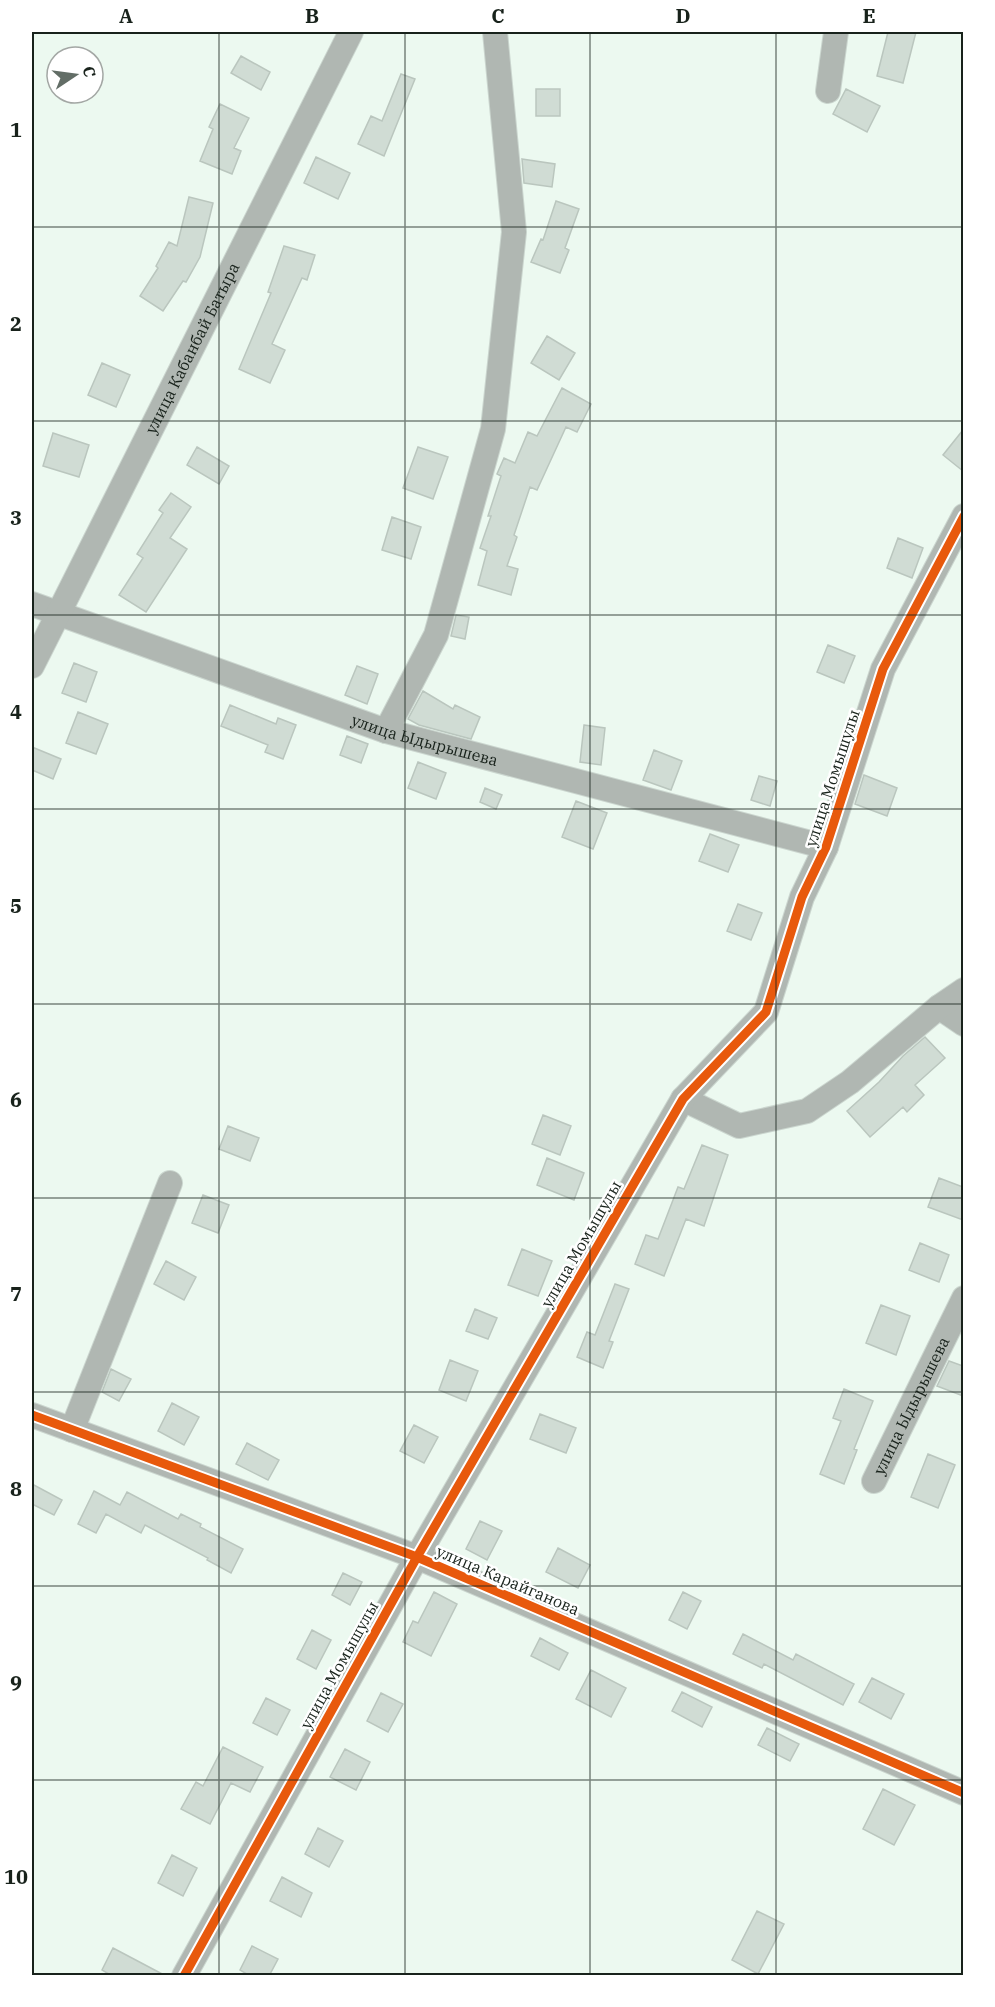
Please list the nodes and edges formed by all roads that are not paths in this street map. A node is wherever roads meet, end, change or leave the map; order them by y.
1 (351, 32) edge
2 (495, 32) edge
3 (836, 32) edge
4 (828, 91) dead end
5 (963, 516) edge
6 (32, 604) edge
7 (59, 614) junction
8 (32, 666) edge
9 (386, 731) junction
10 (826, 847) junction
11 (963, 990) edge
12 (939, 1007) junction
13 (963, 1024) edge
14 (682, 1099) junction
15 (170, 1183) dead end
16 (963, 1298) edge
17 (32, 1415) edge
18 (72, 1430) junction
19 (874, 1481) dead end
20 (417, 1557) junction
21 (963, 1793) edge
22 (184, 1976) edge

1 - 7 street, улица Кабанбай Батыра
2 - 9 street
3 - 4 street
5 - 10 street, улица Момышулы
6 - 7 street, улица Ыдырышева
7 - 8 street, улица Кабанбай Батыра
7 - 9 street, улица Ыдырышева
9 - 10 street, улица Ыдырышева
10 - 14 street, улица Момышулы
11 - 12 street
12 - 13 street
12 - 14 street
14 - 20 street, улица Момышулы
15 - 18 street
16 - 19 street, улица Ыдырышева
17 - 18 street, улица Карайганова
18 - 20 street, улица Карайганова
20 - 21 street, улица Карайганова
20 - 22 street, улица Момышулы

